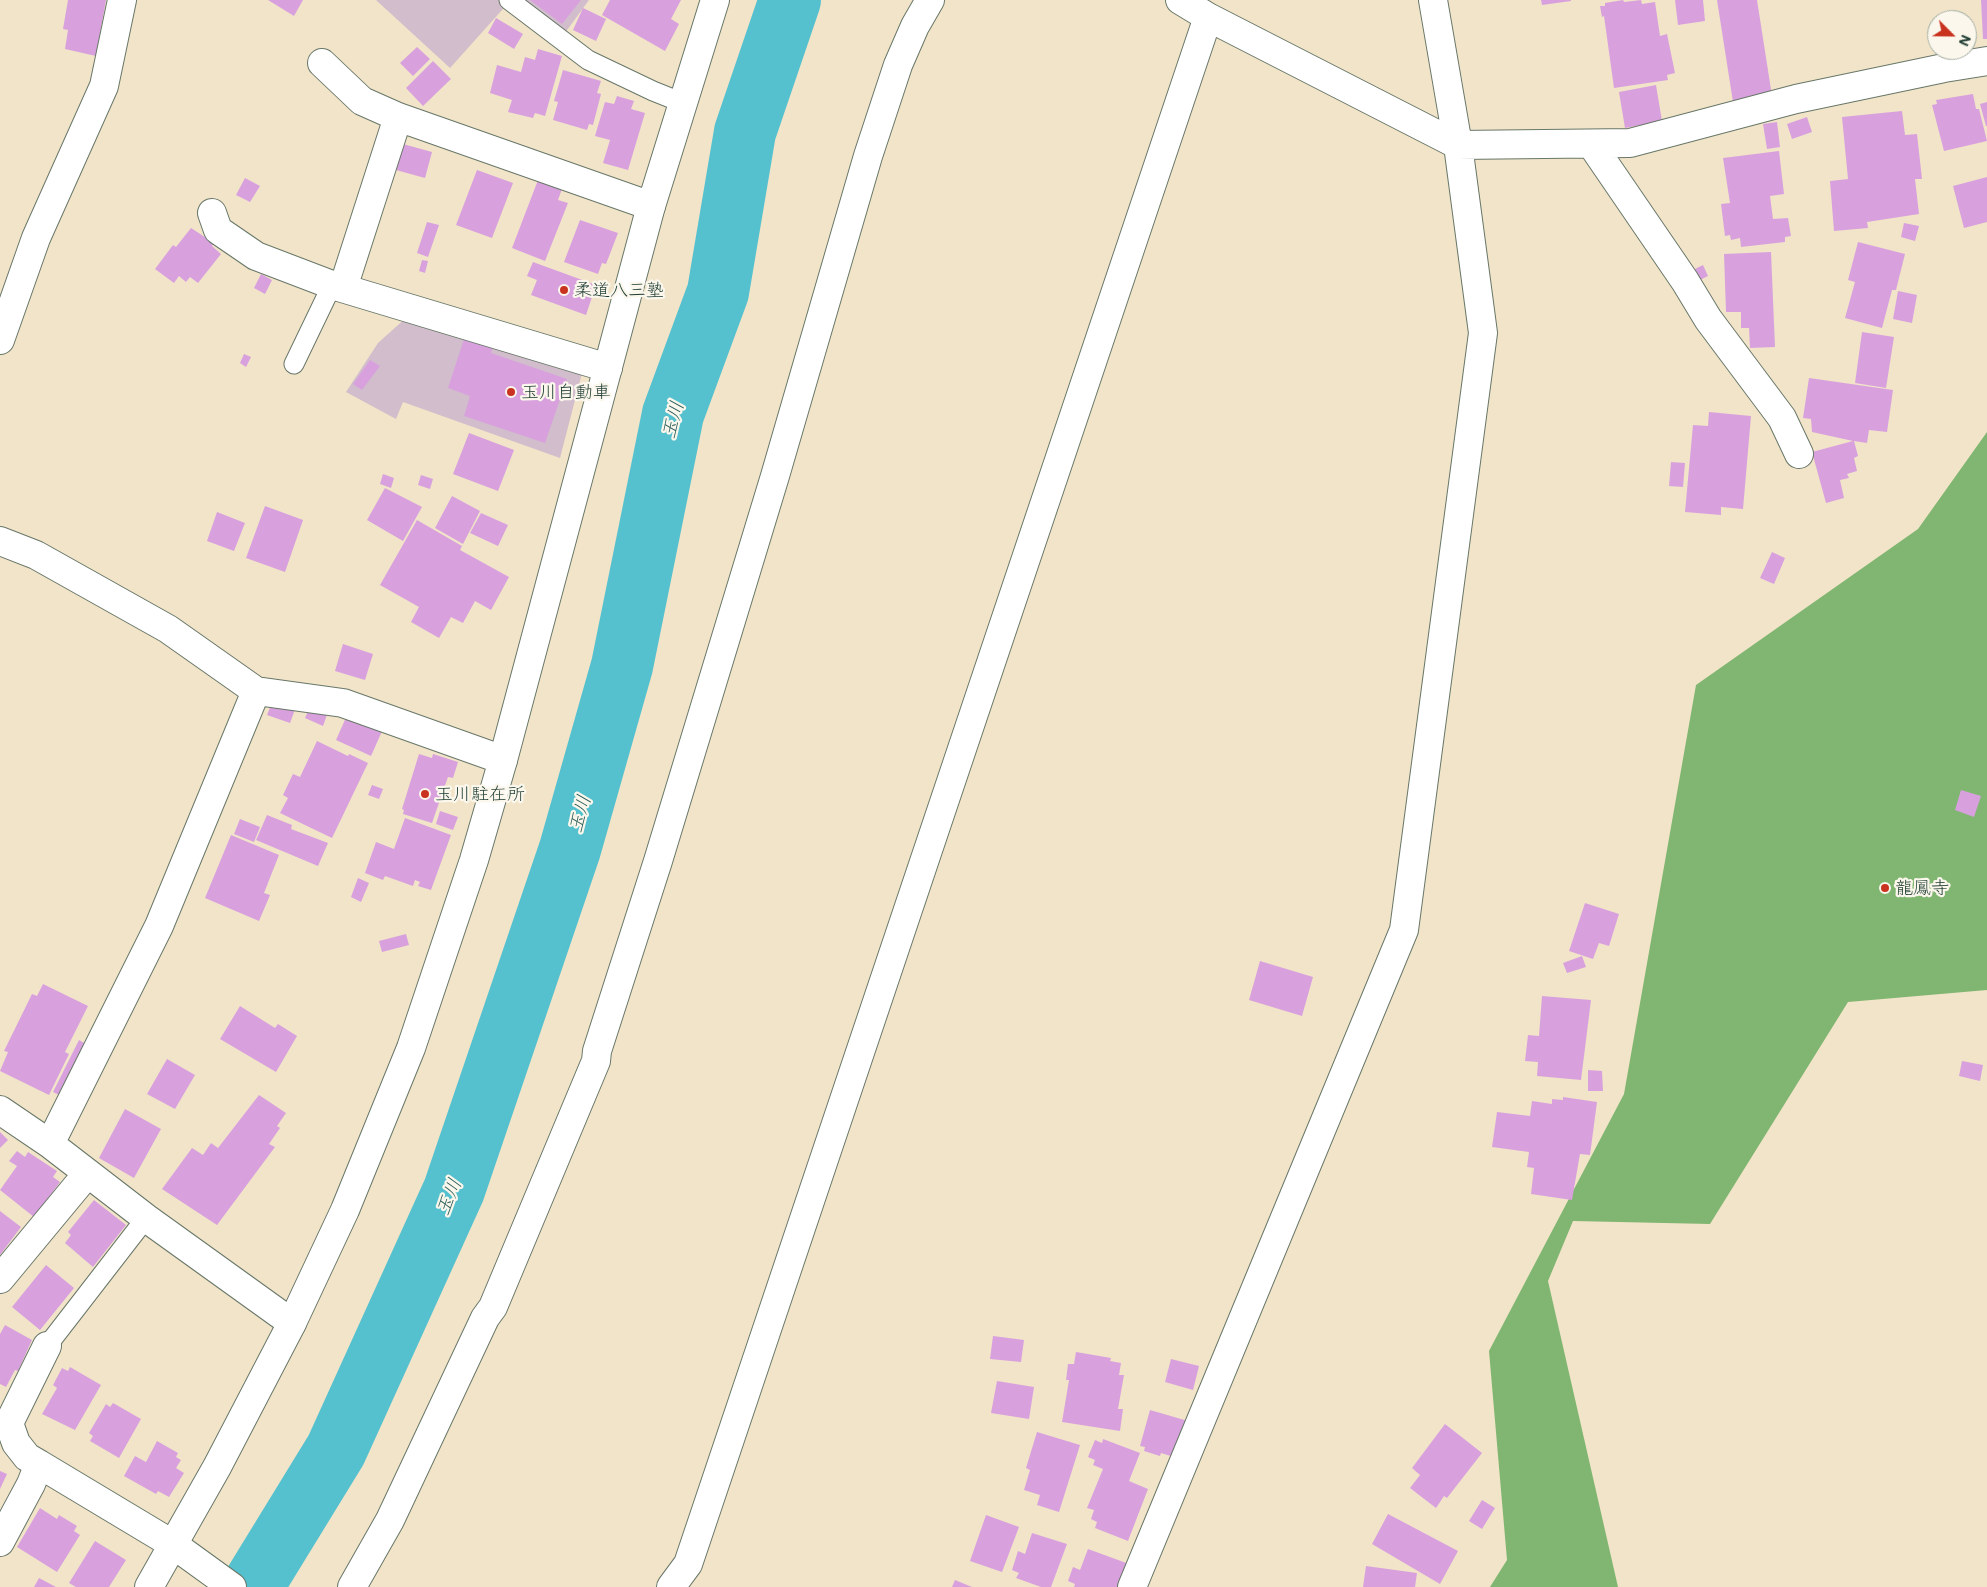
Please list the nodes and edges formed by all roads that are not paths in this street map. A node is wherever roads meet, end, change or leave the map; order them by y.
1 (122, 0) edge
2 (510, 0) edge
3 (715, 0) edge
4 (930, 0) edge
5 (1180, 0) edge
6 (1433, 0) edge
7 (1210, 8) edge
8 (1987, 62) edge
9 (322, 63) dead end
10 (683, 103) junction
11 (398, 117) junction
12 (1458, 145) junction
13 (1592, 145) junction
14 (652, 206) junction
15 (212, 213) dead end
16 (338, 287) junction
17 (0, 340) edge
18 (294, 364) dead end
19 (608, 368) junction
20 (1799, 454) dead end
21 (0, 541) edge
22 (256, 691) junction
23 (503, 760) junction
24 (0, 1110) edge
25 (50, 1144) junction
26 (87, 1174) junction
27 (146, 1218) junction
28 (0, 1279) edge
29 (292, 1323) junction
30 (47, 1346) joint
31 (39, 1464) junction
32 (0, 1542) edge
33 (184, 1552) junction
34 (149, 1587) edge
35 (232, 1587) edge
36 (352, 1587) edge
37 (671, 1587) edge
38 (1132, 1587) edge

1 - 17 street
2 - 10 lane
3 - 10 street
4 - 36 street
5 - 7 street
6 - 12 street
7 - 12 street
7 - 37 street
8 - 13 street
9 - 11 street
10 - 14 street
11 - 14 street
11 - 16 street
12 - 13 street
12 - 38 street
13 - 20 street
14 - 19 street
15 - 16 street
16 - 18 lane
16 - 19 street
19 - 23 street
21 - 22 street
22 - 23 street
22 - 25 street
23 - 29 street
24 - 25 street
25 - 26 street
26 - 27 street
26 - 28 street
27 - 29 street
27 - 30 lane
29 - 33 street
30 - 31 street
31 - 32 street
31 - 33 street
33 - 34 street
33 - 35 street

